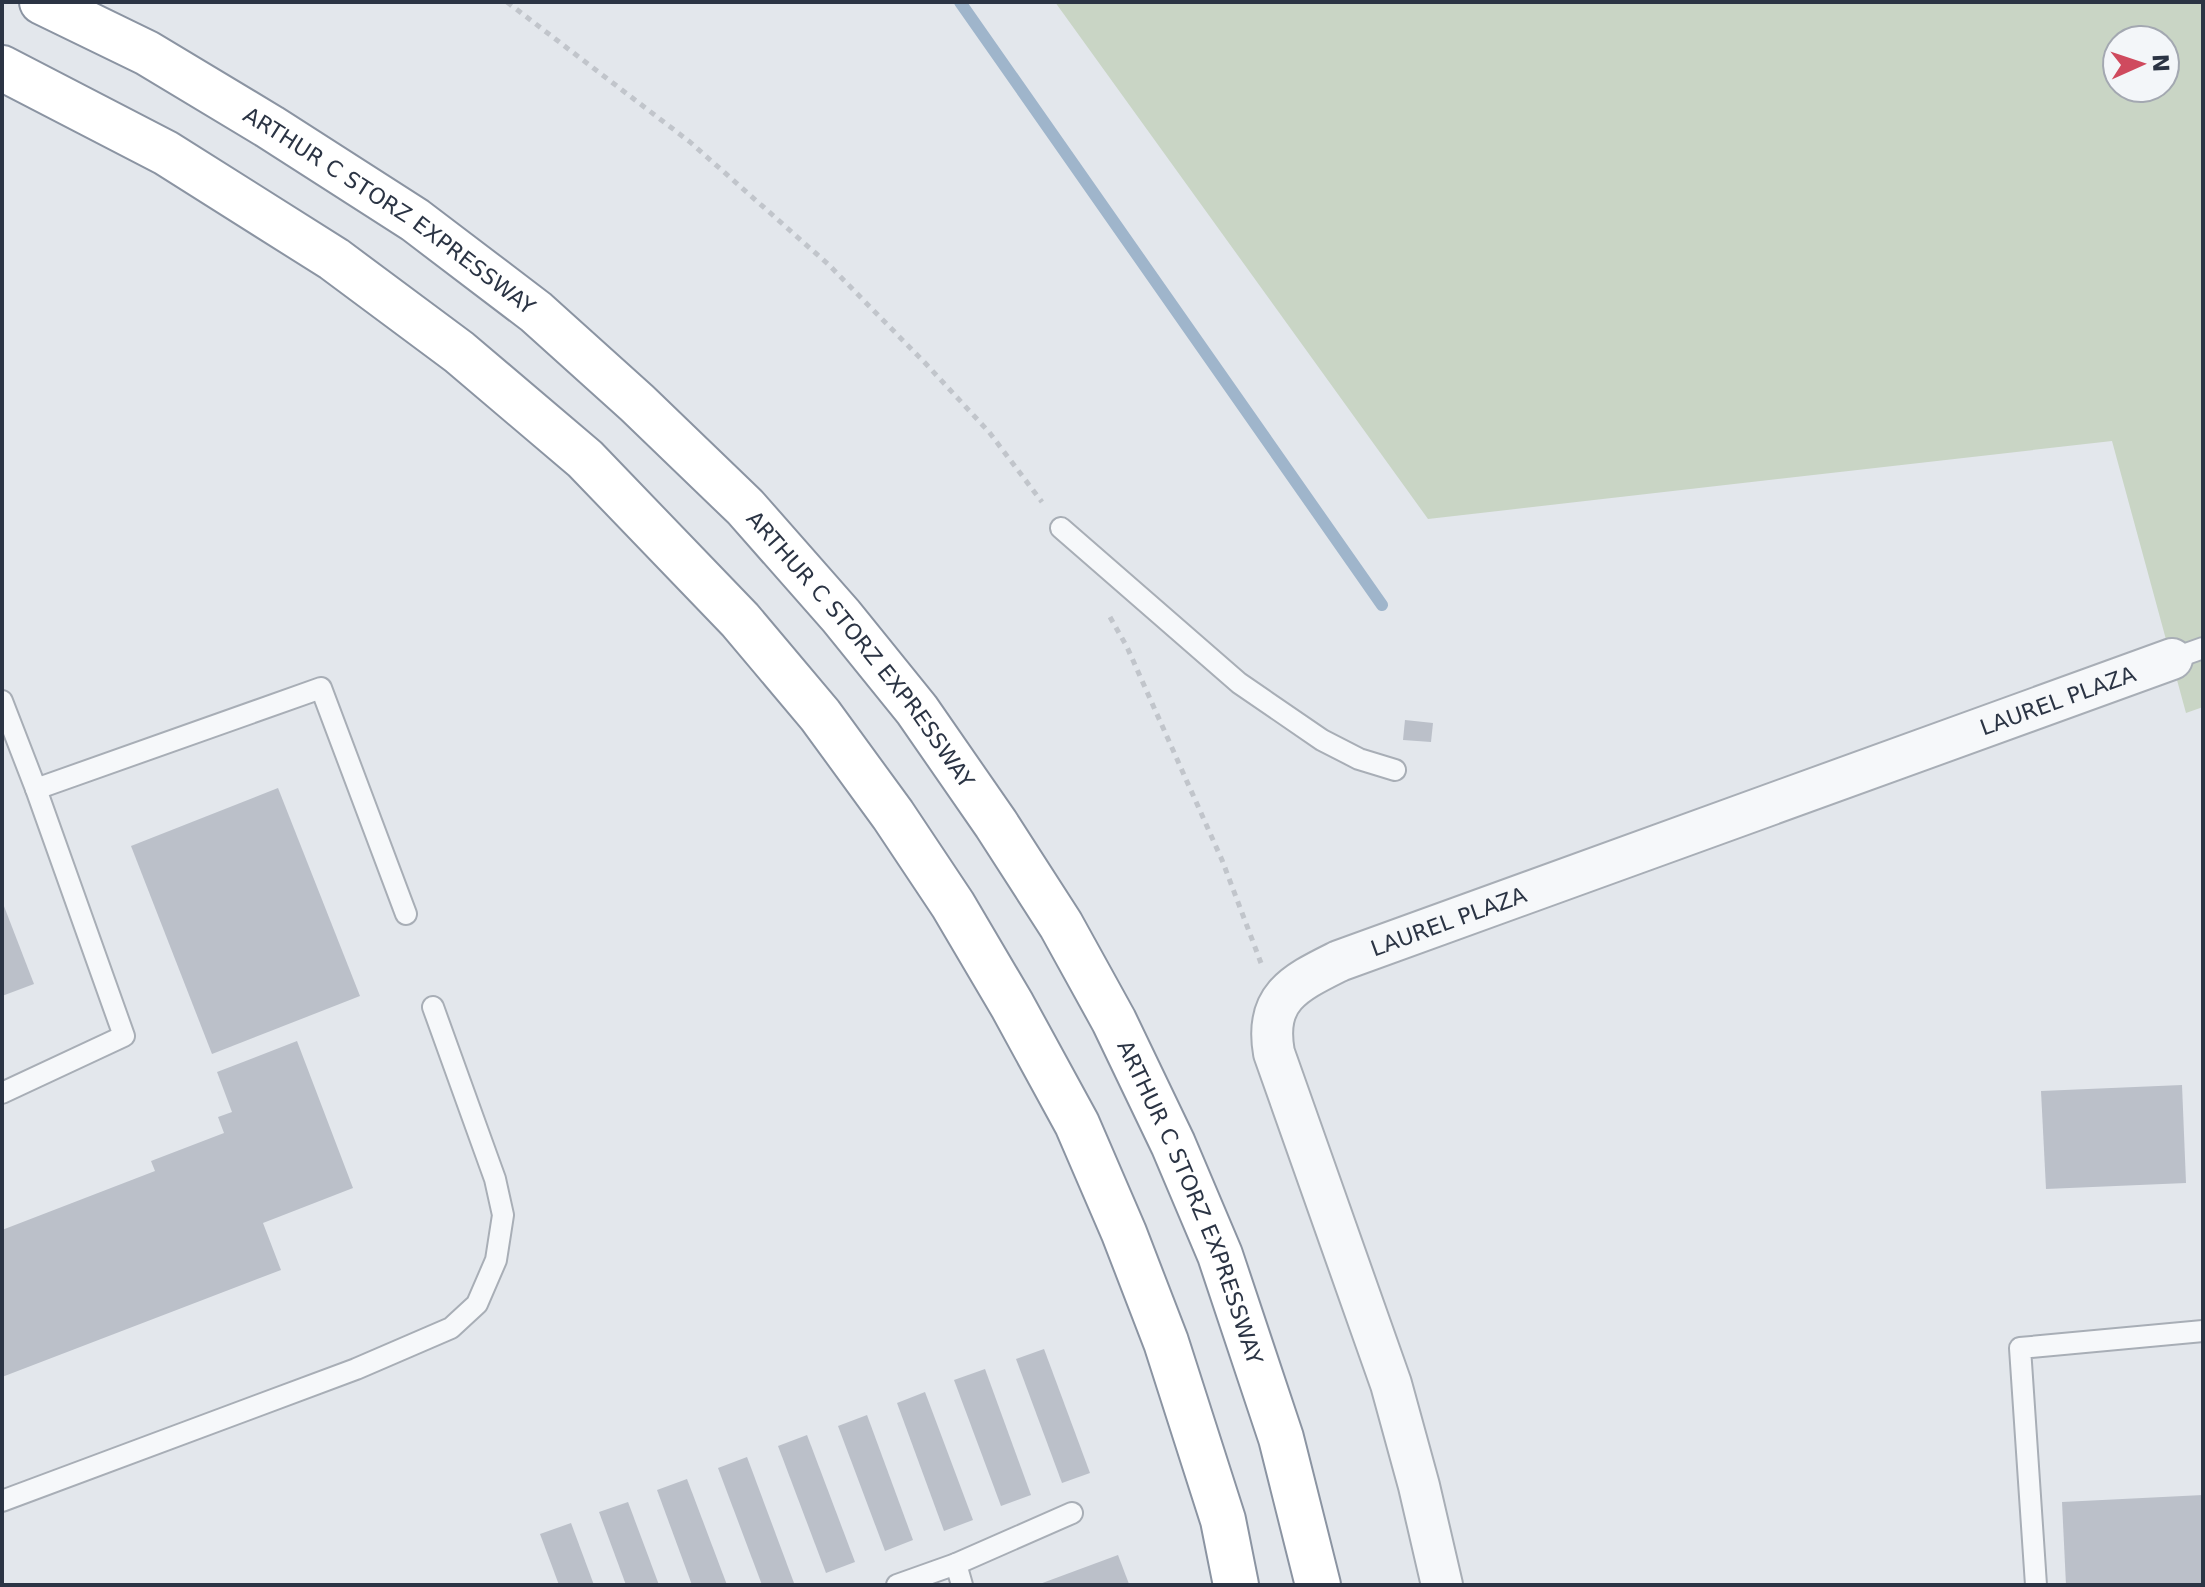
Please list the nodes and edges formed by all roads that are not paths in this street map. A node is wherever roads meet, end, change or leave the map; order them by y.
1 (42, 2) edge
2 (2, 68) edge
3 (1061, 528) road end
4 (2187, 654) edge
5 (2, 703) edge
6 (1395, 770) dead end
7 (36, 789) junction
8 (406, 914) dead end
9 (433, 1007) dead end
10 (2, 1093) edge
11 (2203, 1331) edge
12 (2, 1501) edge
13 (1072, 1513) dead end
14 (956, 1564) junction
15 (897, 1585) edge
16 (962, 1585) edge
17 (1236, 1585) edge
18 (1318, 1585) edge
19 (1442, 1585) edge
20 (2036, 1585) edge

1 - 18 highway, ARTHUR C STORZ EXPRESSWAY
2 - 17 highway
3 - 6 lane
4 - 19 street, LAUREL PLAZA
5 - 7 lane
7 - 8 lane
7 - 10 lane
9 - 12 lane
11 - 20 lane
13 - 14 lane
14 - 15 lane
14 - 16 lane

